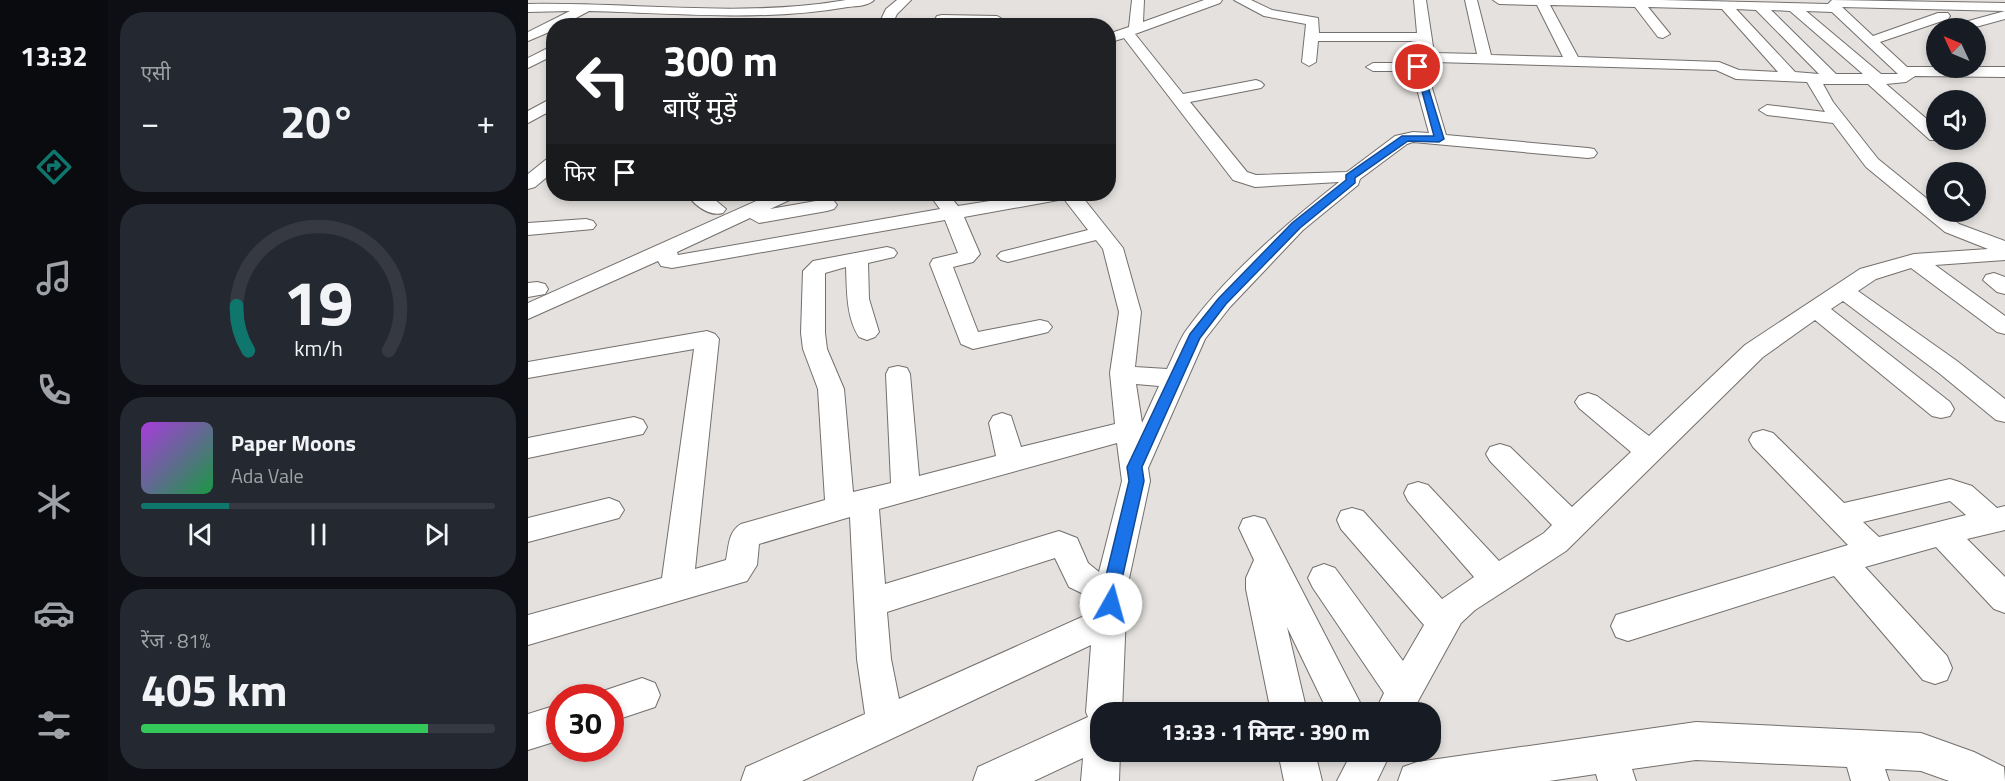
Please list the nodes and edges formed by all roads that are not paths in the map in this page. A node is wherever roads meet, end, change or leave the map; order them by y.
1 (868, 0) edge
2 (905, 0) edge
3 (1138, 0) edge
4 (1216, 0) edge
5 (1240, 0) edge
6 (1420, 0) edge
7 (1471, 0) edge
8 (1499, 0) edge
9 (1542, 1) edge
10 (1638, 3) junction
11 (1725, 5) junction
12 (589, 6) junction
13 (1759, 6) junction
14 (1977, 6) junction
15 (1793, 7) junction
16 (2005, 7) edge
17 (528, 8) edge
18 (767, 11) junction
19 (1839, 11) junction
20 (2005, 15) edge
21 (1943, 16) junction
22 (565, 18) edge
23 (757, 18) edge
24 (888, 18) edge
25 (1986, 20) edge
26 (1743, 24) junction
27 (1778, 25) junction
28 (546, 28) edge
29 (1133, 30) junction
30 (1116, 31) edge
31 (1663, 34) dead end
32 (1116, 36) edge
33 (528, 37) edge
34 (1313, 37) junction
35 (1424, 37) junction
36 (1871, 40) junction
37 (1116, 42) edge
38 (546, 54) edge
39 (1485, 58) junction
40 (1572, 60) junction
41 (1309, 62) dead end
42 (1423, 62) junction
43 (528, 64) edge
44 (1373, 67) dead end
45 (1904, 70) junction
46 (1998, 72) edge
47 (1791, 76) junction
48 (1823, 78) junction
49 (1874, 79) junction
50 (2005, 82) edge
51 (1256, 85) dead end
52 (1180, 99) junction
53 (546, 107) edge
54 (1767, 110) dead end
55 (528, 118) edge
56 (1837, 119) junction
57 (1926, 127) edge
58 (1439, 139) junction
59 (1588, 153) dead end
60 (546, 169) edge
61 (1350, 178) junction
62 (546, 179) edge
63 (530, 182) edge
64 (709, 201) edge
65 (741, 201) edge
66 (760, 201) edge
67 (943, 201) edge
68 (1020, 201) edge
69 (1076, 201) edge
70 (827, 205) dead end
71 (726, 210) junction
72 (952, 212) junction
73 (586, 225) dead end
74 (528, 229) edge
75 (1101, 233) junction
76 (2005, 248) edge
77 (666, 249) junction
78 (887, 253) dead end
79 (2005, 254) edge
80 (1008, 256) dead end
81 (857, 259) junction
82 (1914, 260) junction
83 (531, 291) edge
84 (1844, 291) junction
85 (1816, 309) junction
86 (528, 312) edge
87 (1040, 327) dead end
88 (2005, 327) edge
89 (867, 332) dead end
90 (528, 370) edge
91 (898, 374) dead end
92 (1123, 375) junction
93 (1176, 378) junction
94 (1588, 402) dead end
95 (1941, 410) dead end
96 (2005, 413) edge
97 (1002, 423) dead end
98 (634, 427) dead end
99 (1130, 430) junction
100 (1763, 440) dead end
101 (528, 448) edge
102 (1649, 452) junction
103 (1500, 454) dead end
104 (1011, 460) junction
105 (1135, 467) junction
106 (906, 490) junction
107 (1418, 493) dead end
108 (852, 505) junction
109 (609, 510) dead end
110 (1837, 516) junction
111 (1352, 520) dead end
112 (1999, 520) edge
113 (1572, 526) junction
114 (1254, 528) dead end
115 (528, 530) edge
116 (1941, 533) junction
117 (1873, 551) junction
118 (1269, 559) junction
119 (1841, 561) junction
120 (1324, 578) dead end
121 (1496, 580) junction
122 (677, 588) junction
123 (2005, 598) edge
124 (871, 603) junction
125 (1111, 604) junction
126 (1443, 623) junction
127 (1628, 626) dead end
128 (528, 630) edge
129 (1935, 668) dead end
130 (1105, 702) edge
131 (1287, 702) edge
132 (1342, 702) edge
133 (1399, 702) edge
134 (885, 724) junction
135 (546, 726) edge
136 (528, 732) edge
137 (1090, 735) edge
138 (1101, 762) edge
139 (1299, 762) edge
140 (1865, 765) edge
141 (1612, 767) edge
142 (2005, 779) edge
143 (760, 781) edge
144 (992, 781) edge
145 (1100, 781) edge
146 (1304, 781) edge
147 (1417, 781) edge
148 (1990, 781) edge
149 (1996, 781) edge

1 - 18 street
2 - 24 street
3 - 29 street
4 - 29 street
5 - 34 street
6 - 35 street
7 - 39 street
8 - 9 street
9 - 10 street
9 - 40 street
10 - 11 street
10 - 31 street
11 - 13 street
11 - 26 street
12 - 17 street
12 - 18 street
12 - 22 street
13 - 15 street
13 - 27 street
14 - 16 street
14 - 19 street
14 - 21 street
15 - 19 street
15 - 49 street
18 - 23 street
19 - 21 street
19 - 36 street
20 - 25 street
21 - 36 street
26 - 27 street
26 - 47 street
27 - 48 street
28 - 33 street
29 - 30 street
29 - 32 street
29 - 37 street
29 - 52 street
34 - 35 street
34 - 41 street
35 - 42 street
36 - 45 street
38 - 43 street
39 - 40 street
39 - 42 street
40 - 47 street
42 - 44 street
42 - 58 street
45 - 46 street
45 - 49 street
46 - 50 street
47 - 48 street
48 - 49 street
48 - 56 street
49 - 57 street
51 - 52 street
52 - 61 street
53 - 55 street
54 - 56 street
56 - 76 street
58 - 59 street
58 - 61 street
60 - 63 street
61 - 93 street
62 - 63 street
64 - 71 street
65 - 71 street
66 - 71 street
67 - 72 street
68 - 72 street
69 - 75 street
70 - 71 street
71 - 77 street
71 - 83 street
72 - 77 street
72 - 87 street
73 - 74 street
75 - 80 street
75 - 92 street
77 - 86 street
78 - 81 street
79 - 82 street
81 - 89 street
81 - 108 street
82 - 84 street
82 - 88 street
84 - 85 street
84 - 96 street
85 - 95 street
85 - 102 street
90 - 122 street
91 - 106 street
92 - 93 street
92 - 99 street
93 - 105 street
94 - 102 street
97 - 104 street
98 - 101 street
99 - 104 street
99 - 105 street
100 - 110 street
102 - 113 street
103 - 113 street
104 - 106 street
105 - 125 street
106 - 108 street
107 - 121 street
108 - 122 street
108 - 124 street
109 - 115 street
110 - 112 street
110 - 117 street
111 - 126 street
112 - 116 street
113 - 121 street
114 - 118 street
116 - 117 street
116 - 123 street
117 - 119 street
118 - 131 street
118 - 132 street
119 - 127 street
119 - 129 street
120 - 133 street
121 - 126 street
122 - 128 street
124 - 125 street
124 - 134 street
125 - 130 street
125 - 134 street
126 - 133 street
134 - 143 street
135 - 136 street
137 - 144 street
138 - 145 street
139 - 146 street
140 - 141 street
140 - 148 street
141 - 147 street
142 - 149 street

